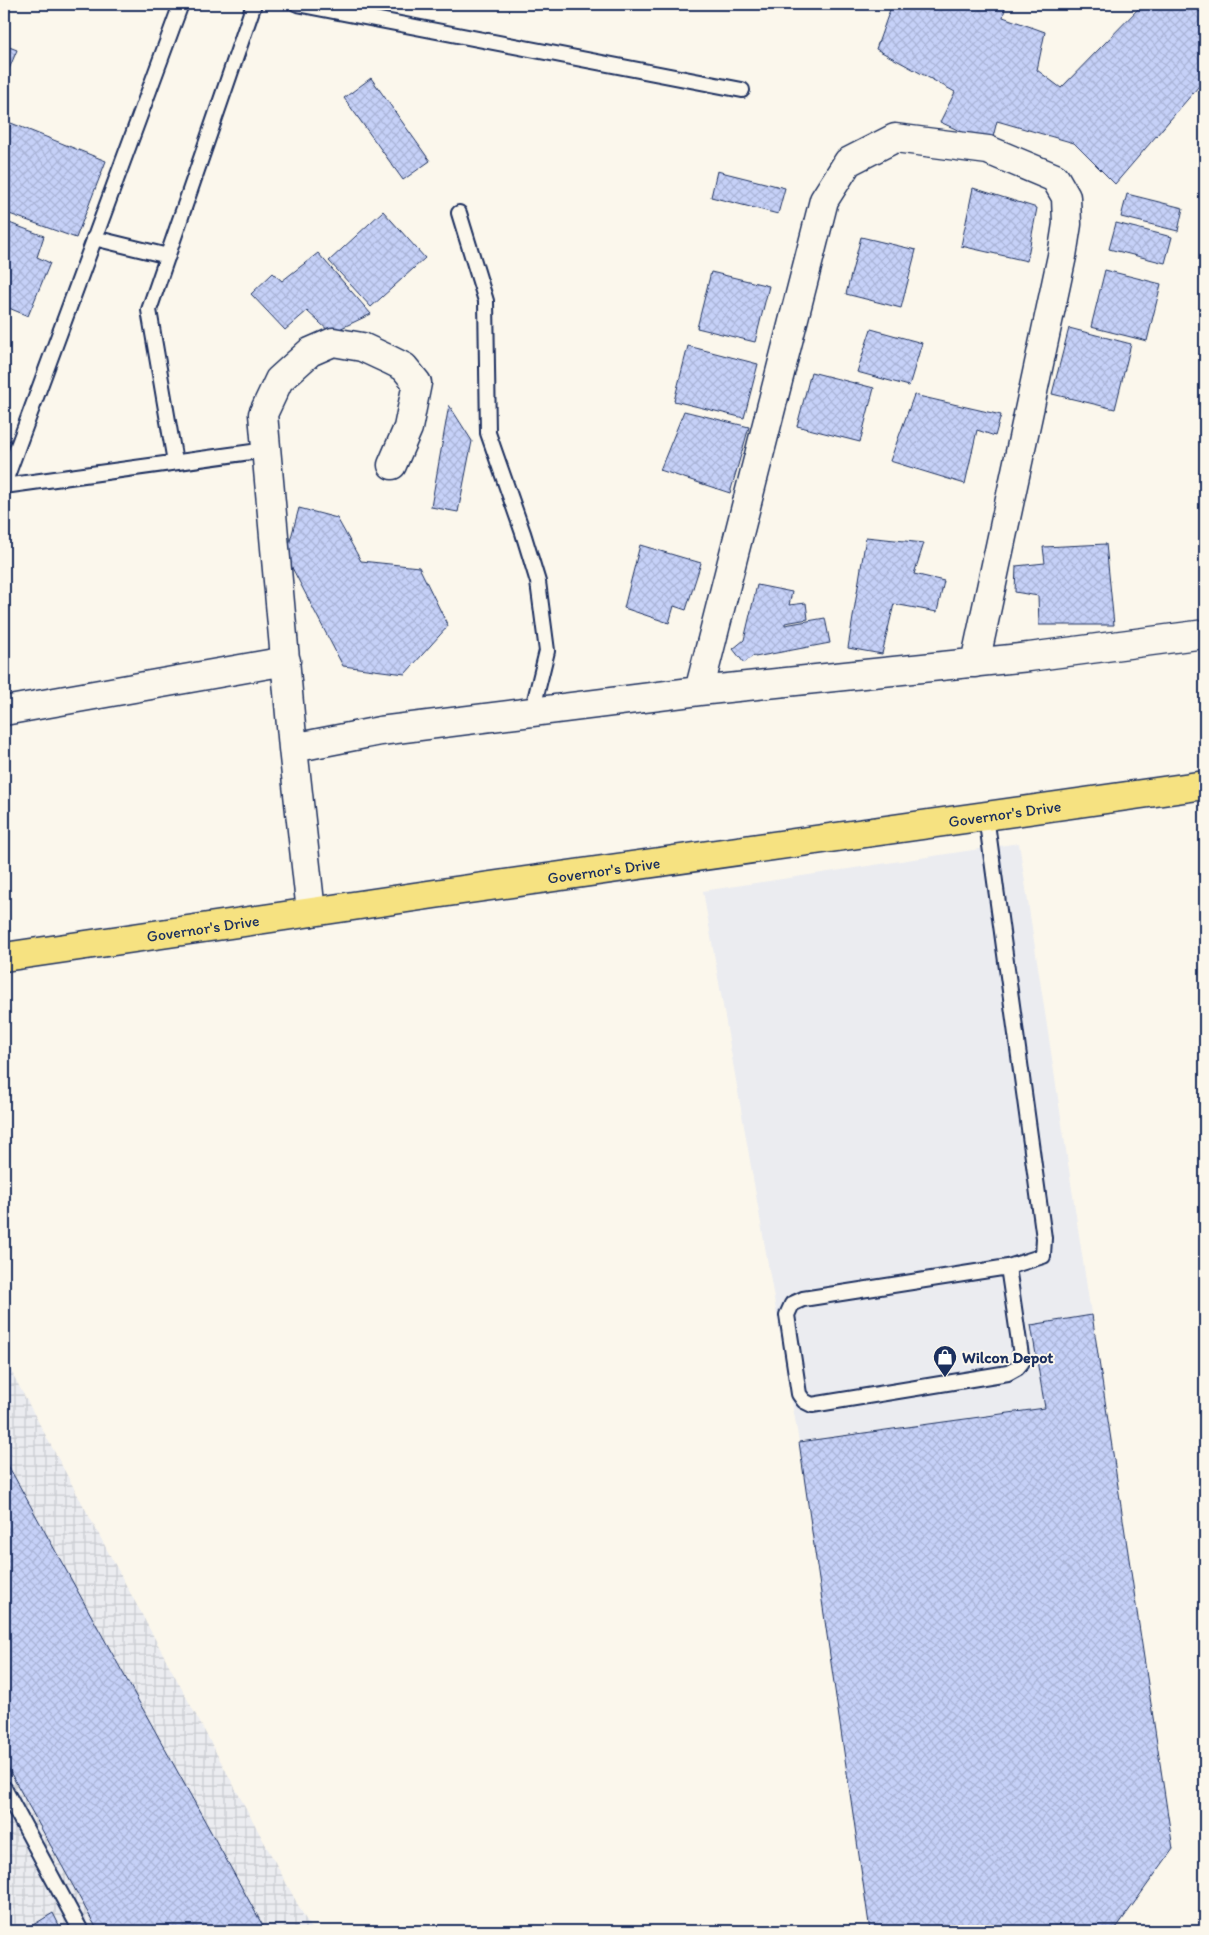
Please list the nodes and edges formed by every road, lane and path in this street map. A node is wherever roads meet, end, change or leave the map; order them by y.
1 (181, 4) edge
2 (254, 4) edge
3 (297, 4) edge
4 (742, 90) dead end
5 (459, 213) dead end
6 (94, 238) junction
7 (168, 256) junction
8 (266, 450) junction
9 (175, 462) junction
10 (392, 466) dead end
11 (4, 485) edge
12 (1205, 634) edge
13 (286, 660) junction
14 (975, 663) junction
15 (699, 692) junction
16 (4, 711) edge
17 (532, 712) junction
18 (293, 748) junction
19 (1205, 785) edge
20 (986, 816) junction
21 (311, 912) junction
22 (4, 956) edge
23 (1008, 1268) junction
24 (4, 1788) edge
25 (81, 1931) edge

1 - 6 lane
2 - 7 lane
3 - 4 lane
5 - 17 lane
6 - 7 lane
6 - 11 lane
7 - 9 lane
8 - 9 lane
8 - 10 street
8 - 13 street
9 - 11 lane
12 - 14 street
13 - 16 street
13 - 18 street
14 - 15 street
14 - 15 street
15 - 17 street
17 - 18 street
18 - 21 street
19 - 20 main road, Governor's Drive
20 - 21 main road, Governor's Drive
20 - 23 lane
21 - 22 main road, Governor's Drive
23 - 23 lane
24 - 25 lane

